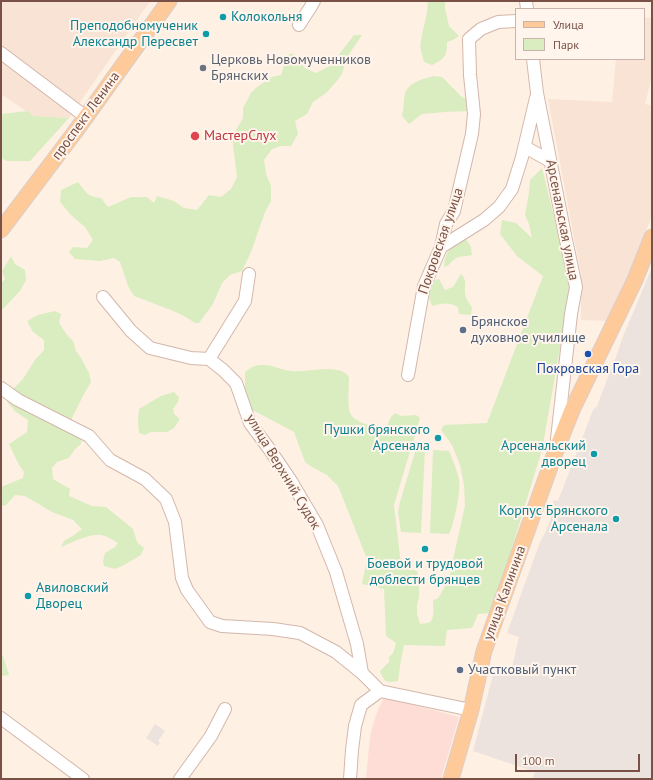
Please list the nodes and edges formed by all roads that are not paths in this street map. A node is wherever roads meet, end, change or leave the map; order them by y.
1 (170, 1) edge
2 (314, 1) edge
3 (515, 21) edge
4 (299, 24) dead end
5 (1, 53) edge
6 (533, 60) edge
7 (538, 93) junction
8 (86, 117) junction
9 (524, 147) junction
10 (550, 161) junction
11 (1, 230) edge
12 (652, 237) edge
13 (441, 247) junction
14 (249, 274) dead end
15 (103, 297) dead end
16 (209, 359) junction
17 (408, 375) dead end
18 (1, 388) edge
19 (555, 453) junction
20 (362, 673) junction
21 (380, 691) junction
22 (225, 709) dead end
23 (471, 710) junction
24 (1, 718) edge
25 (83, 779) edge
26 (180, 779) edge
27 (350, 779) edge
28 (451, 779) edge

1 - 8 main road, проспект Ленина
2 - 4 street
3 - 13 street, Покровская улица
5 - 8 street
6 - 7 street, Арсенальская улица
7 - 9 street
7 - 10 street, Арсенальская улица
8 - 11 main road, проспект Ленина
9 - 10 street
9 - 13 street
10 - 19 street, Арсенальская улица
12 - 19 main road, улица Калинина
13 - 17 street, Покровская улица
14 - 16 street
15 - 16 street
16 - 20 street, улица Верхний Судок
18 - 20 street
19 - 23 main road, улица Калинина
20 - 21 street
21 - 23 street
21 - 27 street
22 - 26 street
23 - 28 main road, улица Калинина
24 - 25 street

